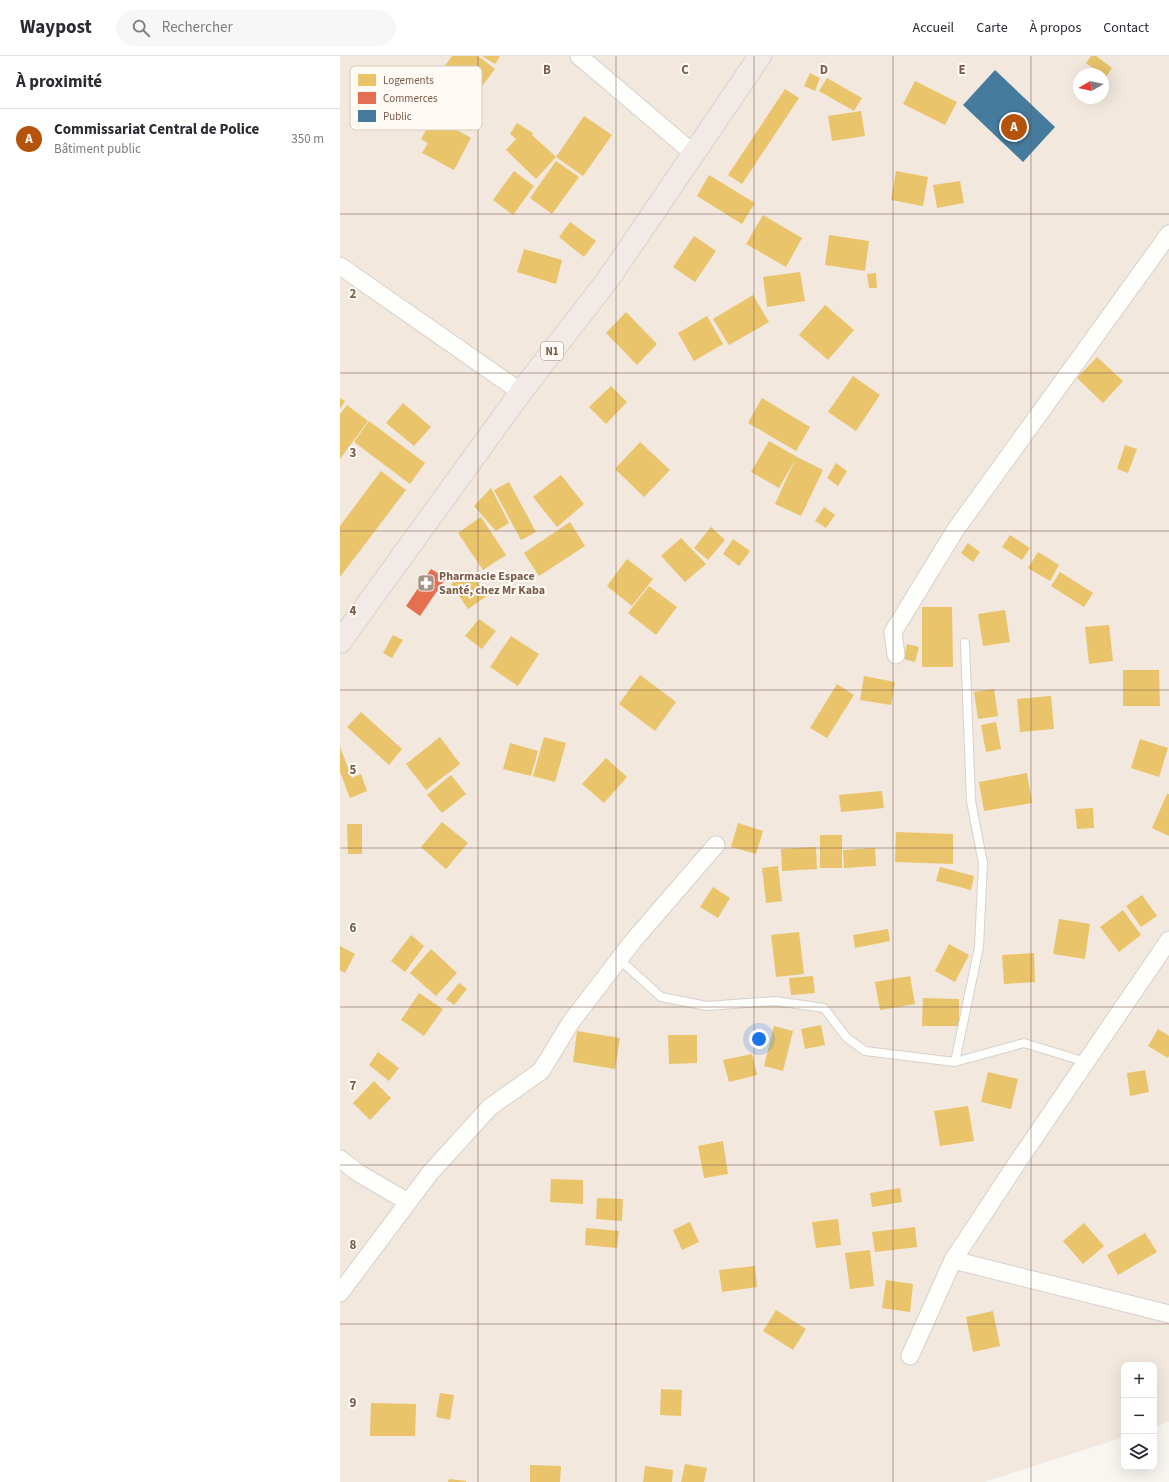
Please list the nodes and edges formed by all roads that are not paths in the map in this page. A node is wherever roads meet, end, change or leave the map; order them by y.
1 (579, 56) edge
2 (760, 56) edge
3 (693, 153) junction
4 (1169, 234) edge
5 (340, 266) edge
6 (521, 392) junction
7 (341, 639) edge
8 (964, 643) dead end
9 (896, 655) dead end
10 (716, 845) dead end
11 (1169, 940) edge
12 (619, 959) junction
13 (955, 1062) junction
14 (1086, 1062) junction
15 (340, 1159) edge
16 (408, 1202) junction
17 (953, 1260) junction
18 (340, 1293) edge
19 (1169, 1314) edge
20 (910, 1356) dead end

1 - 3 street
2 - 3 highway, N1
3 - 6 highway, N1
4 - 9 street
5 - 6 street
6 - 7 highway, N1
8 - 13 lane
10 - 12 street
11 - 14 street
12 - 13 lane
12 - 16 street
13 - 14 lane
14 - 17 street
15 - 16 street
16 - 18 street
17 - 19 street
17 - 20 street

